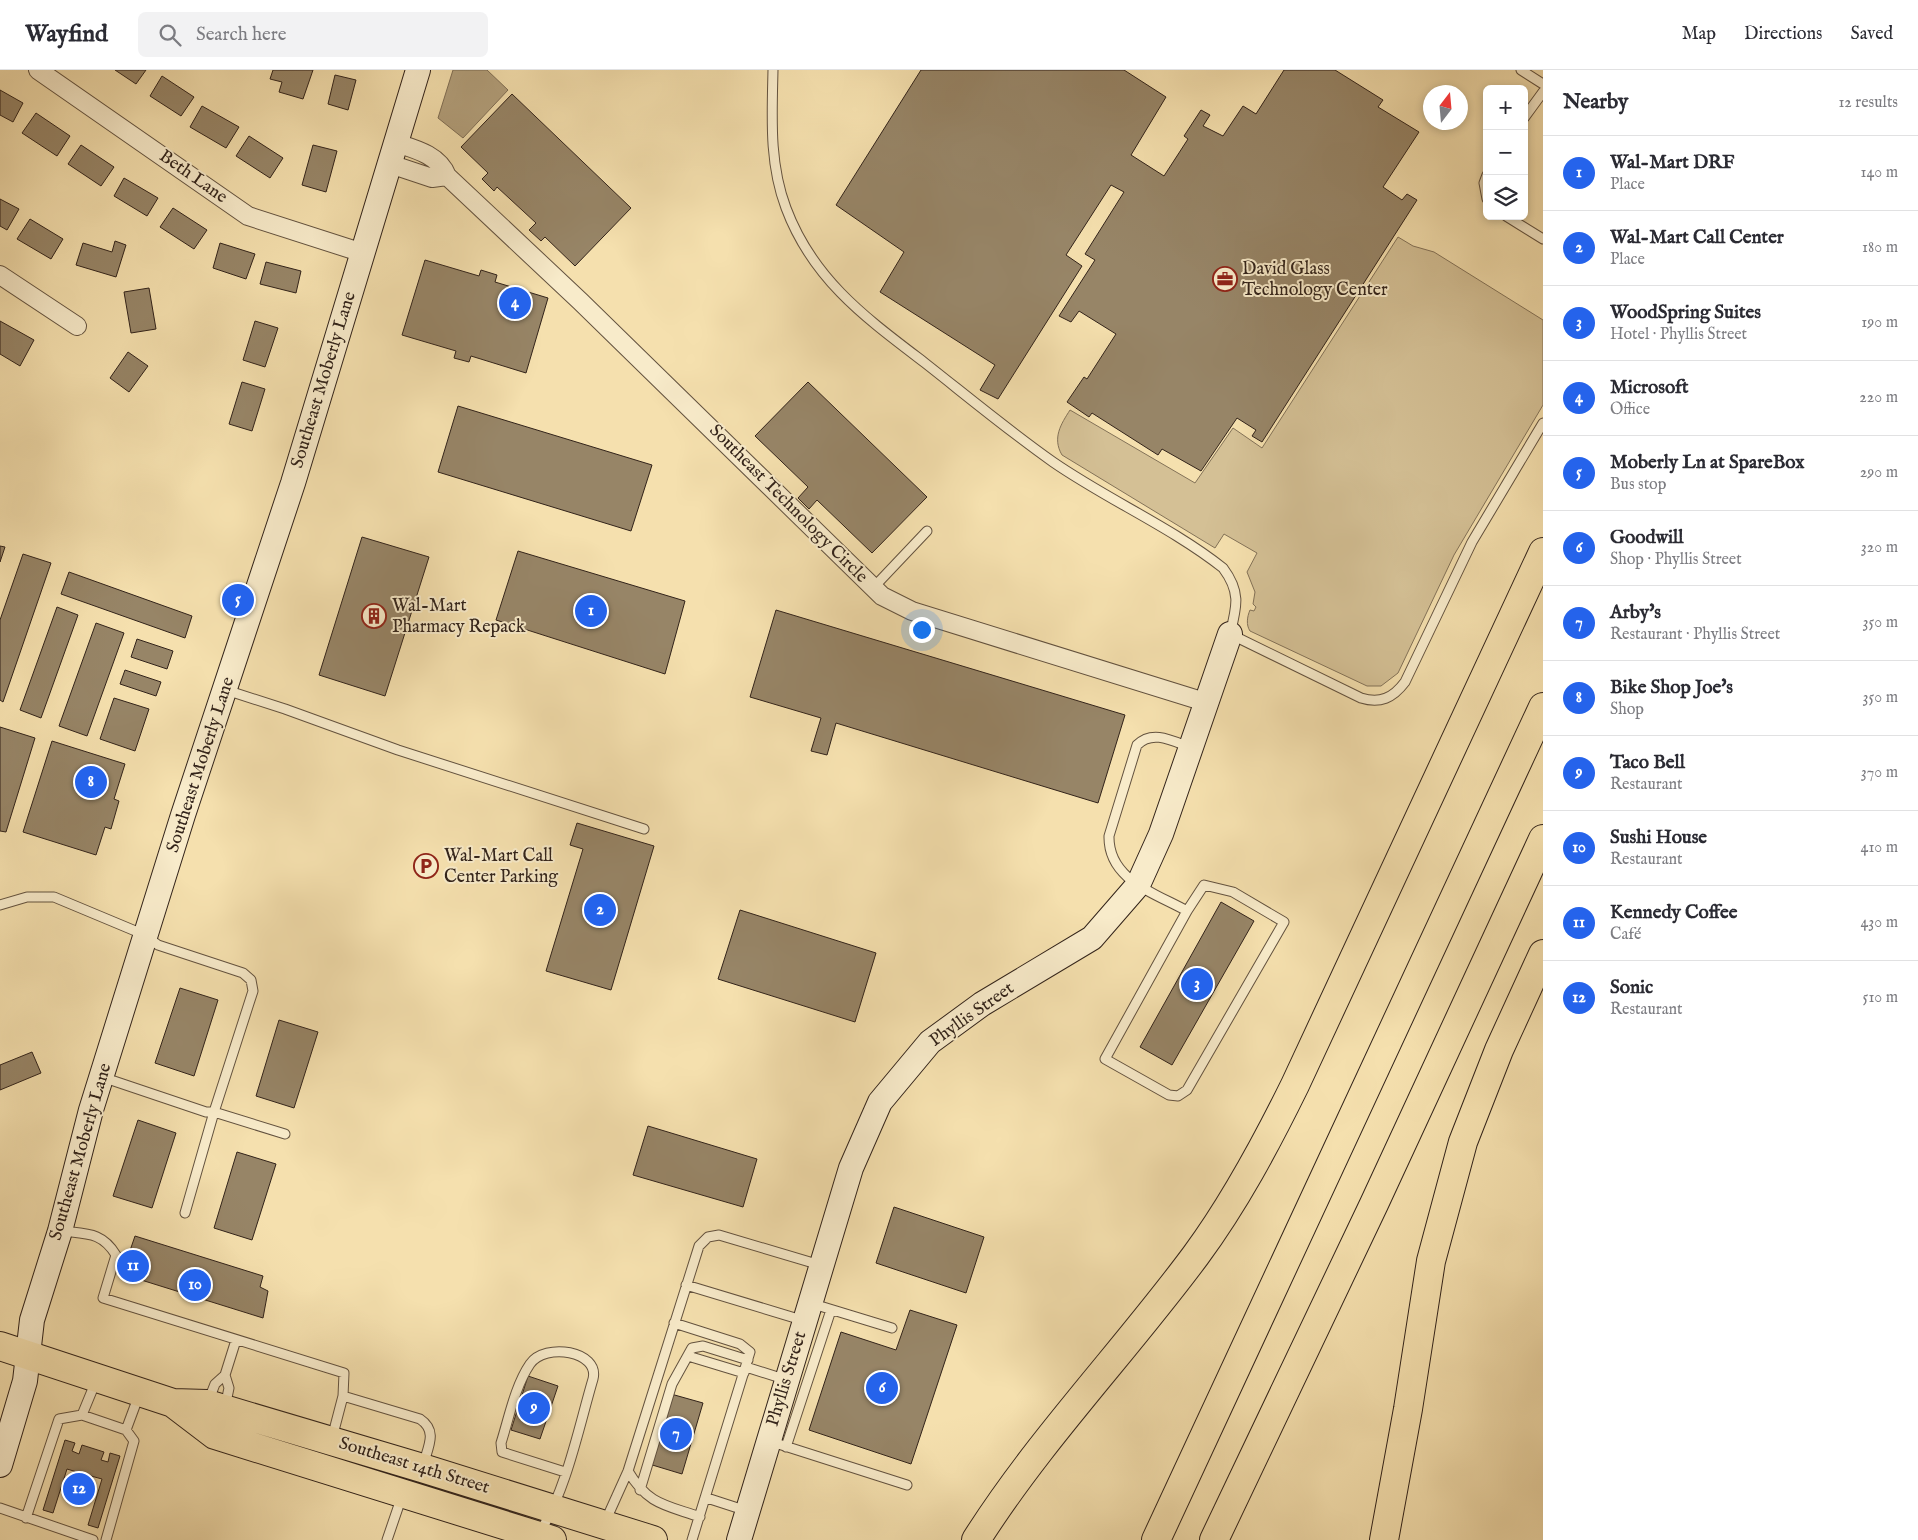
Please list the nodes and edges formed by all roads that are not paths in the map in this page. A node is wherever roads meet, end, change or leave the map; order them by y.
1 (38, 70) edge
2 (418, 70) edge
3 (773, 70) edge
4 (1522, 70) edge
5 (1543, 84) edge
6 (1543, 92) edge
7 (1528, 113) edge
8 (392, 154) junction
9 (1512, 220) edge
10 (1543, 239) edge
11 (363, 253) junction
12 (0, 275) edge
13 (77, 326) dead end
14 (1543, 423) edge
15 (927, 531) dead end
16 (1543, 552) edge
17 (873, 588) junction
18 (1230, 634) junction
19 (1543, 686) edge
20 (226, 690) junction
21 (1205, 702) junction
22 (1543, 707) edge
23 (1528, 738) junction
24 (1189, 747) junction
25 (644, 829) dead end
26 (1543, 839) edge
27 (1138, 885) junction
28 (0, 905) edge
29 (1187, 910) junction
30 (145, 935) junction
31 (1543, 954) edge
32 (101, 1076) junction
33 (214, 1112) junction
34 (284, 1134) dead end
35 (185, 1213) dead end
36 (60, 1231) junction
37 (822, 1266) junction
38 (686, 1285) junction
39 (815, 1311) junction
40 (674, 1323) junction
41 (892, 1328) dead end
42 (236, 1340) junction
43 (0, 1346) edge
44 (27, 1355) junction
45 (688, 1356) junction
46 (746, 1367) junction
47 (225, 1374) junction
48 (97, 1378) junction
49 (787, 1380) junction
50 (140, 1392) junction
51 (343, 1396) junction
52 (173, 1402) junction
53 (215, 1407) junction
54 (82, 1415) junction
55 (126, 1430) junction
56 (331, 1441) junction
57 (777, 1444) junction
58 (0, 1465) edge
59 (422, 1468) junction
60 (565, 1472) junction
61 (628, 1472) junction
62 (907, 1485) dead end
63 (640, 1490) junction
64 (402, 1493) junction
65 (707, 1498) junction
66 (0, 1508) edge
67 (554, 1509) junction
68 (747, 1511) junction
69 (700, 1517) junction
70 (26, 1518) junction
71 (604, 1525) junction
72 (545, 1538) edge
73 (93, 1540) edge
74 (106, 1540) edge
75 (387, 1540) edge
76 (653, 1540) edge
77 (692, 1540) edge
78 (738, 1540) edge
79 (976, 1540) edge
80 (1156, 1540) edge
81 (1214, 1540) edge
82 (1384, 1540) edge

1 - 11 street, Beth Lane
2 - 8 street, Southeast Moberly Lane
3 - 18 lane
4 - 5 lane
6 - 7 lane
8 - 11 street, Southeast Moberly Lane
8 - 17 street, Southeast Technology Circle
9 - 10 lane
11 - 20 street, Southeast Moberly Lane
12 - 13 street
14 - 18 lane
15 - 17 lane
16 - 79 main road
17 - 21 street, Southeast Technology Circle
18 - 21 street, Phyllis Street
19 - 23 main road
20 - 25 lane
20 - 30 street, Southeast Moberly Lane
21 - 24 street, Phyllis Street
22 - 23 main road
23 - 80 main road
24 - 27 street, Phyllis Street
24 - 27 lane
26 - 81 main road
27 - 29 lane
27 - 37 street, Phyllis Street
28 - 30 lane
29 - 29 lane
30 - 32 street, Southeast Moberly Lane
30 - 33 lane
31 - 82 main road
32 - 33 lane
32 - 36 street, Southeast Moberly Lane
33 - 34 lane
33 - 35 lane
36 - 42 lane
36 - 44 street, Southeast Moberly Lane
37 - 38 lane
37 - 39 street, Phyllis Street
38 - 39 lane
38 - 40 lane
39 - 41 lane
39 - 49 street, Phyllis Street
39 - 57 lane
40 - 46 lane
40 - 61 lane
42 - 47 lane
42 - 51 lane
43 - 44 main road, Southeast 14th Street
44 - 48 main road, Southeast 14th Street
44 - 58 street, Southeast Moberly Lane
45 - 46 lane
45 - 46 lane
45 - 63 lane
46 - 49 lane
46 - 65 lane
47 - 53 lane
47 - 53 lane
48 - 50 main road, Southeast 14th Street
48 - 54 lane
49 - 57 street, Phyllis Street
50 - 52 main road, Southeast 14th Street
50 - 55 lane
51 - 56 lane
51 - 59 lane
52 - 53 main road, Southeast 14th Street
52 - 64 main road, Southeast 14th Street
53 - 56 main road, Southeast 14th Street
54 - 55 lane
54 - 70 lane
55 - 74 lane
56 - 59 main road, Southeast 14th Street
57 - 62 lane
57 - 68 street, Phyllis Street
59 - 67 main road, Southeast 14th Street
60 - 60 lane
60 - 67 lane
61 - 63 lane
61 - 71 lane
63 - 69 lane
64 - 72 main road, Southeast 14th Street
64 - 75 lane
65 - 68 lane
65 - 69 lane
66 - 70 lane
67 - 71 main road, Southeast 14th Street
67 - 72 lane
68 - 78 street, Phyllis Street
69 - 77 lane
70 - 73 lane
71 - 76 main road, Southeast 14th Street

